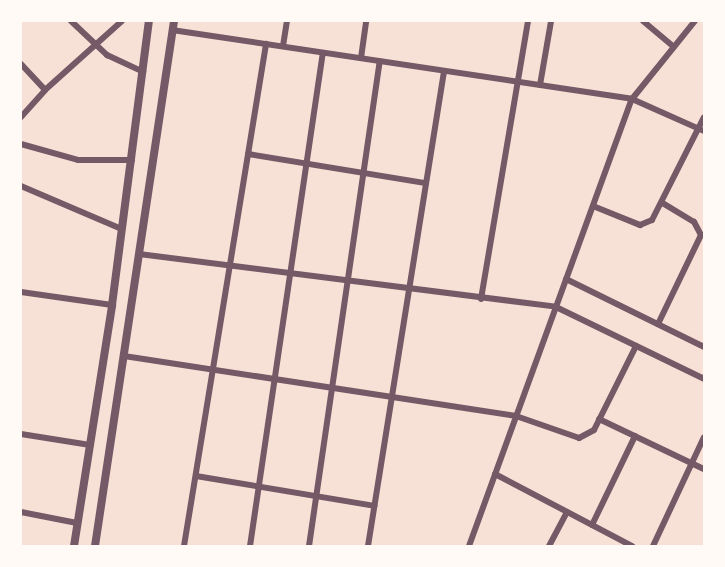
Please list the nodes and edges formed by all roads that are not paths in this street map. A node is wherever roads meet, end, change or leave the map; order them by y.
1 (71, 21) edge
2 (122, 21) edge
3 (149, 21) edge
4 (287, 21) edge
5 (366, 21) edge
6 (528, 21) edge
7 (551, 21) edge
8 (643, 21) edge
9 (695, 21) edge
10 (173, 25) edge
11 (266, 44) junction
12 (96, 46) junction
13 (283, 46) junction
14 (674, 47) junction
15 (323, 52) junction
16 (361, 58) junction
17 (380, 61) junction
18 (21, 64) edge
19 (444, 71) junction
20 (143, 72) junction
21 (517, 82) junction
22 (540, 85) junction
23 (45, 90) junction
24 (632, 99) junction
25 (21, 117) edge
26 (704, 117) edge
27 (696, 128) junction
28 (704, 131) edge
29 (21, 144) edge
30 (248, 154) junction
31 (132, 160) junction
32 (307, 163) junction
33 (363, 173) junction
34 (426, 183) junction
35 (21, 186) edge
36 (662, 203) junction
37 (593, 206) junction
38 (122, 229) junction
39 (139, 254) junction
40 (230, 266) junction
41 (291, 274) junction
42 (566, 279) junction
43 (348, 282) junction
44 (409, 290) junction
45 (21, 292) edge
46 (481, 299) junction
47 (112, 305) junction
48 (556, 308) junction
49 (658, 324) junction
50 (636, 346) junction
51 (704, 347) edge
52 (124, 356) junction
53 (213, 369) junction
54 (275, 379) junction
55 (704, 380) edge
56 (332, 388) junction
57 (392, 397) junction
58 (516, 416) junction
59 (599, 419) junction
60 (21, 434) edge
61 (635, 436) junction
62 (704, 437) edge
63 (90, 445) junction
64 (692, 463) junction
65 (704, 469) edge
66 (495, 474) junction
67 (196, 476) junction
68 (259, 487) junction
69 (316, 497) junction
70 (375, 506) junction
71 (21, 512) edge
72 (567, 512) junction
73 (78, 523) junction
74 (592, 525) junction
75 (74, 546) edge
76 (95, 546) edge
77 (184, 546) edge
78 (250, 546) edge
79 (309, 546) edge
80 (368, 546) edge
81 (468, 546) edge
82 (549, 546) edge
83 (632, 546) edge
84 (653, 546) edge

1 - 12 street
2 - 12 street
3 - 20 street
4 - 13 street
5 - 16 street
6 - 21 street
7 - 22 street
8 - 14 street
9 - 14 street
10 - 11 street
10 - 39 street
11 - 13 street
11 - 30 street
12 - 20 street
12 - 23 street
13 - 15 street
14 - 24 street
15 - 16 street
15 - 32 street
16 - 17 street
17 - 19 street
17 - 33 street
18 - 23 street
19 - 21 street
19 - 34 street
20 - 31 street
21 - 22 street
21 - 46 street
22 - 24 street
23 - 25 street
24 - 27 street
24 - 37 street
26 - 27 street
27 - 28 street
27 - 36 street
29 - 31 street
30 - 32 street
30 - 40 street
31 - 38 street
32 - 33 street
32 - 41 street
33 - 34 street
33 - 43 street
34 - 44 street
35 - 38 street
36 - 37 street
36 - 49 street
37 - 42 street
38 - 47 street
39 - 40 street
39 - 52 street
40 - 41 street
40 - 53 street
41 - 43 street
41 - 54 street
42 - 48 street
42 - 49 street
43 - 44 street
43 - 56 street
44 - 46 street
44 - 57 street
45 - 47 street
46 - 48 street
47 - 63 street
48 - 50 street
48 - 58 street
49 - 51 street
50 - 55 street
50 - 59 street
52 - 53 street
52 - 76 street
53 - 54 street
53 - 67 street
54 - 56 street
54 - 68 street
56 - 57 street
56 - 69 street
57 - 58 street
57 - 70 street
58 - 59 street
58 - 66 street
59 - 61 street
60 - 63 street
61 - 64 street
61 - 74 street
62 - 64 street
63 - 73 street
64 - 65 street
64 - 84 street
66 - 72 street
66 - 81 street
67 - 68 street
67 - 77 street
68 - 69 street
68 - 78 street
69 - 70 street
69 - 79 street
70 - 80 street
71 - 73 street
72 - 74 street
72 - 82 street
73 - 75 street
74 - 83 street

